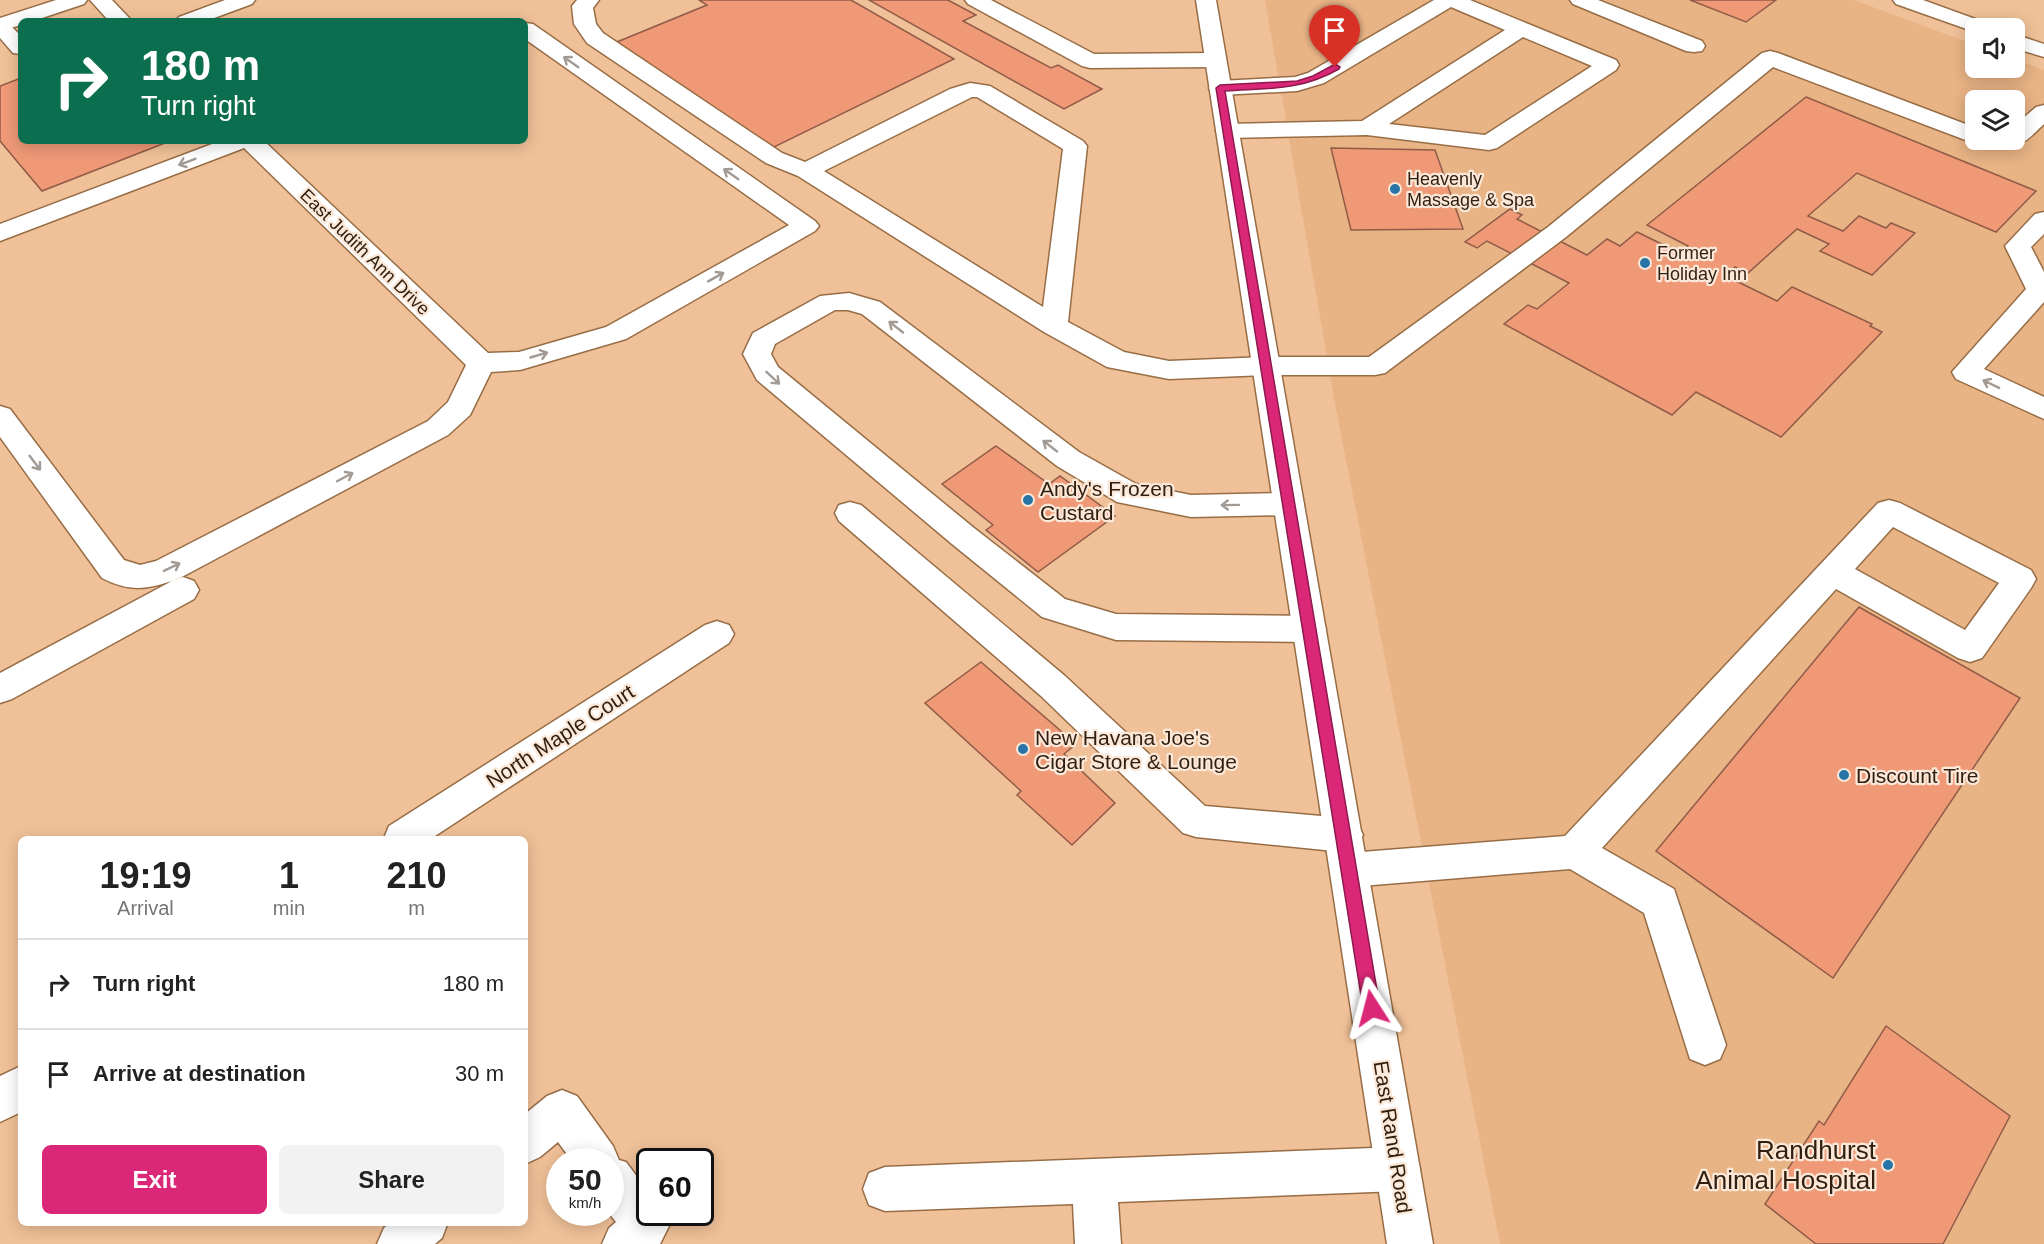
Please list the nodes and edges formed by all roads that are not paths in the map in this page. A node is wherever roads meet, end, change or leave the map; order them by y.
1 (76, 0) edge
2 (100, 0) edge
3 (245, 0) edge
4 (589, 0) edge
5 (975, 0) edge
6 (1206, 0) edge
7 (1580, 0) edge
8 (1903, 0) edge
9 (1455, 1) edge
10 (23, 18) edge
11 (118, 18) edge
12 (194, 18) edge
13 (18, 20) edge
14 (1965, 22) edge
15 (0, 26) edge
16 (1521, 29) junction
17 (528, 31) edge
18 (2025, 44) edge
19 (18, 45) edge
20 (1694, 46) dead end
21 (2044, 51) edge
22 (1215, 60) junction
23 (1220, 88) junction
24 (2044, 112) edge
25 (1367, 128) junction
26 (2025, 129) edge
27 (1228, 131) junction
28 (1965, 132) edge
29 (234, 144) edge
30 (253, 144) edge
31 (806, 171) junction
32 (2044, 219) edge
33 (0, 233) edge
34 (1054, 326) junction
35 (481, 363) junction
36 (1266, 366) junction
37 (2044, 409) edge
38 (0, 416) edge
39 (1289, 504) junction
40 (850, 513) dead end
41 (1833, 572) junction
42 (183, 590) dead end
43 (1309, 628) junction
44 (717, 634) dead end
45 (0, 689) edge
46 (1344, 835) junction
47 (405, 836) edge
48 (1574, 852) junction
49 (1349, 870) junction
50 (1705, 1045) dead end
51 (18, 1089) edge
52 (0, 1101) edge
53 (528, 1139) edge
54 (589, 1148) edge
55 (1398, 1168) junction
56 (1094, 1180) junction
57 (885, 1189) dead end
58 (624, 1197) edge
59 (421, 1226) edge
60 (400, 1244) edge
61 (625, 1244) edge
62 (1098, 1244) edge
63 (1410, 1244) edge

1 - 10 main road
2 - 11 main road
3 - 12 main road
4 - 31 main road
5 - 22 main road
6 - 22 main road, East Rand Road
7 - 20 main road
8 - 14 main road
9 - 16 main road
9 - 23 main road
13 - 15 main road
15 - 19 main road
16 - 25 main road
16 - 25 main road
35 -> 17 main road
18 - 21 main road
22 - 23 main road, East Rand Road
23 - 27 main road, East Rand Road
24 - 26 main road
25 - 27 main road
27 - 36 main road, East Rand Road
28 - 36 main road
29 -> 33 main road
30 - 35 main road, East Judith Ann Drive
31 - 34 main road
31 - 34 main road
37 -> 32 main road
34 - 36 main road
38 -> 35 main road
36 - 39 main road, East Rand Road
39 - 43 main road, East Rand Road
39 -> 43 main road
40 - 46 main road
41 - 41 main road
41 - 48 main road
42 - 45 main road
43 - 46 main road, East Rand Road
44 - 47 main road, North Maple Court
46 - 49 main road, East Rand Road
48 - 49 main road
48 - 50 main road
49 - 55 main road, East Rand Road
51 - 52 main road
53 - 54 main road
55 - 56 main road
55 - 63 main road, East Rand Road
56 - 57 main road
56 - 62 main road
58 - 61 main road
59 - 60 main road

